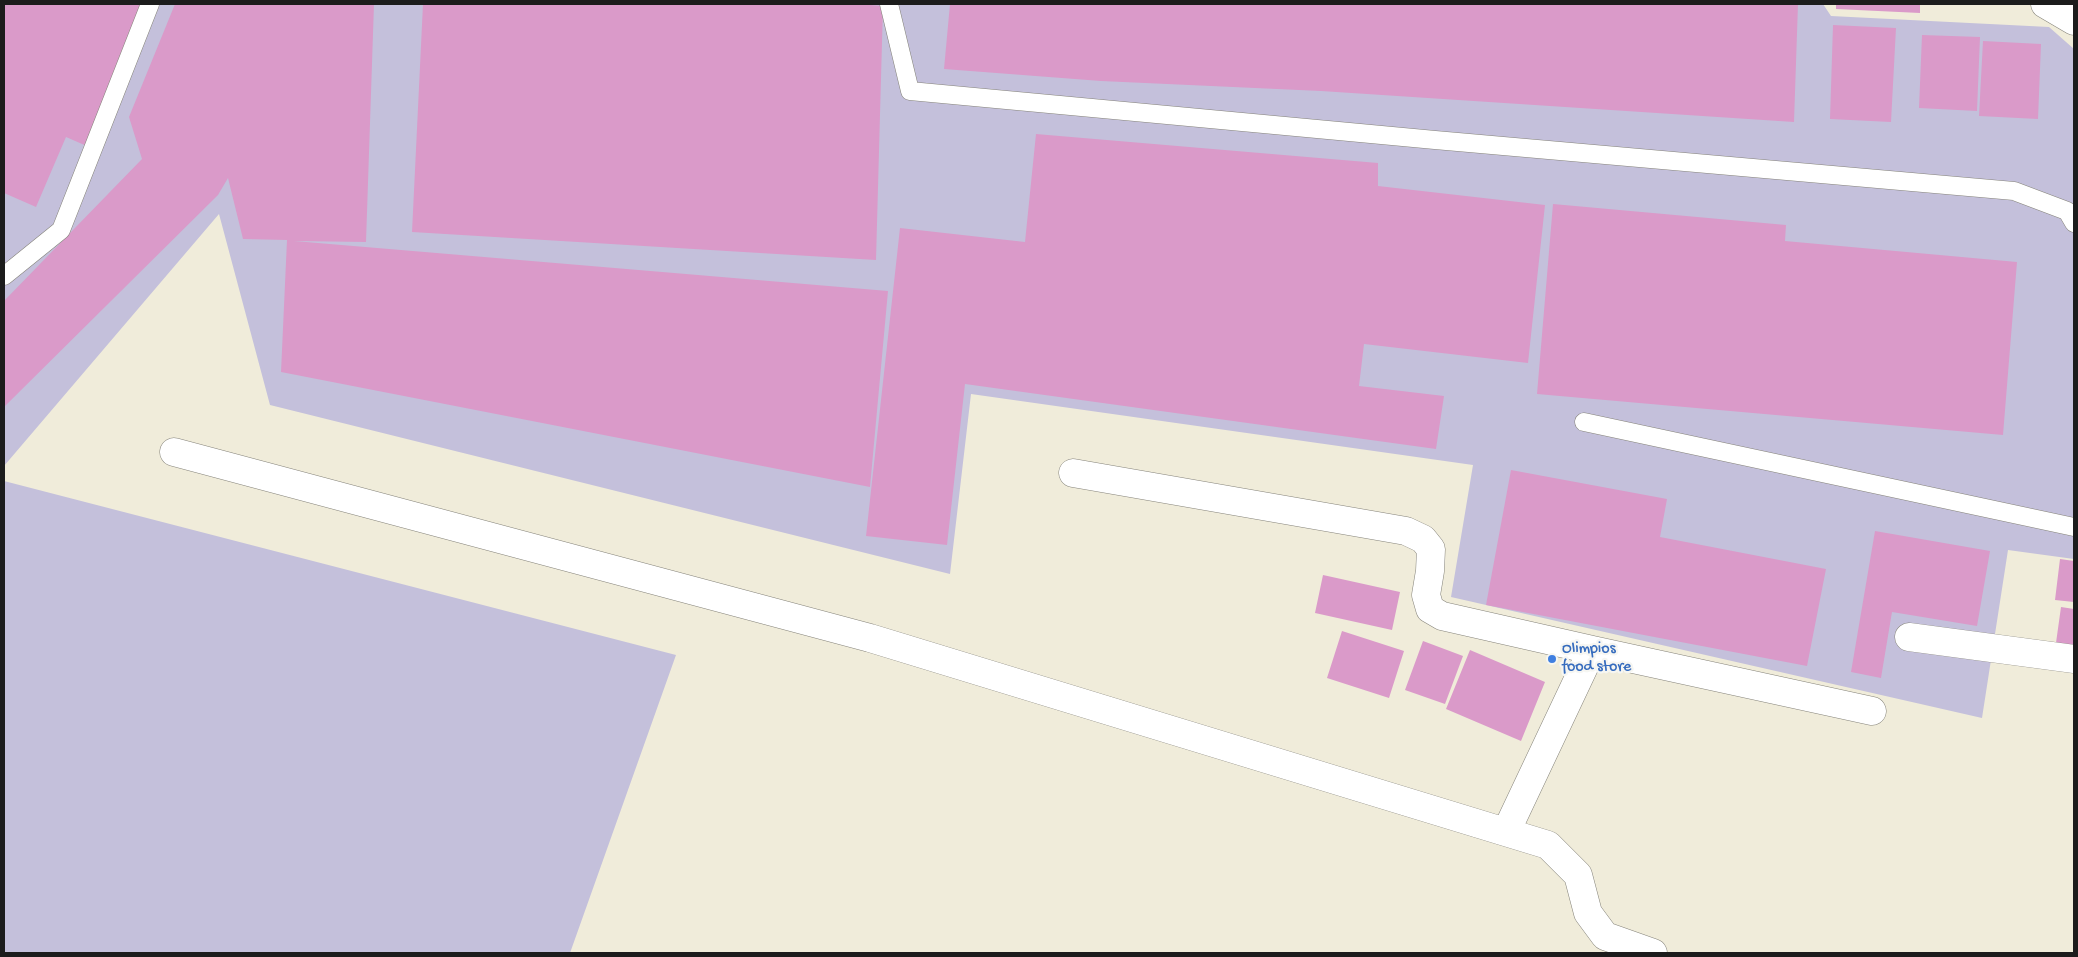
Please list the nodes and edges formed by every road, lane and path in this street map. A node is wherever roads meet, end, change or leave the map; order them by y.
1 (150, 4) edge
2 (889, 4) edge
3 (2045, 4) edge
4 (2074, 21) edge
5 (2074, 223) edge
6 (4, 276) edge
7 (1584, 422) dead end
8 (174, 452) dead end
9 (1074, 473) dead end
10 (2074, 527) edge
11 (1909, 637) dead end
12 (1592, 650) junction
13 (2074, 659) edge
14 (1872, 710) dead end
15 (1506, 832) junction
16 (1654, 953) edge

1 - 6 lane
2 - 5 lane
3 - 4 street
7 - 10 lane
8 - 15 street
9 - 12 street
11 - 13 street
12 - 14 street
12 - 15 street
15 - 16 street

